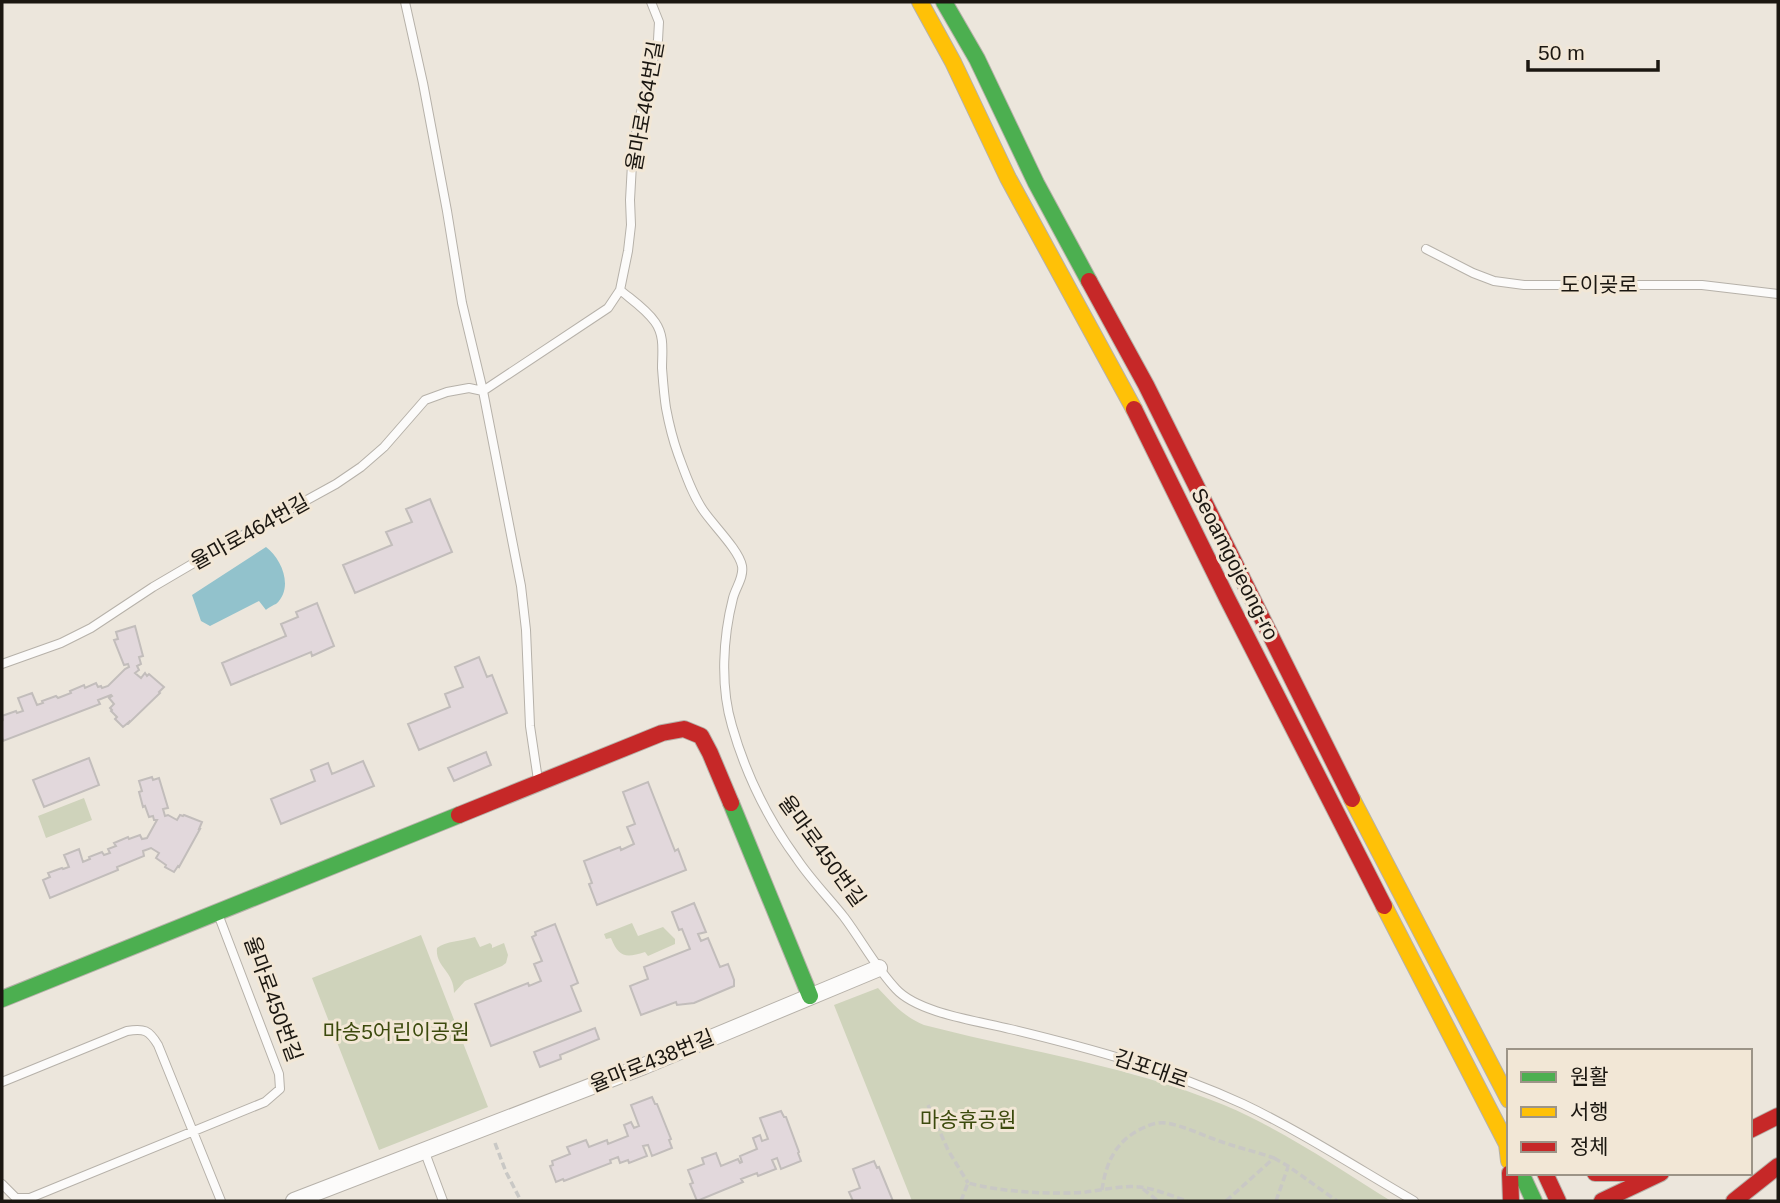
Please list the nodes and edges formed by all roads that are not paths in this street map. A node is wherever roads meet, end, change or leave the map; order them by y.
1 (405, 2) edge
2 (651, 2) edge
3 (920, 2) edge
4 (944, 2) edge
5 (1426, 249) dead end
6 (620, 290) junction
7 (1778, 294) edge
8 (483, 391) junction
9 (2, 664) edge
10 (538, 783) junction
11 (218, 914) junction
12 (879, 968) junction
13 (810, 996) junction
14 (2, 999) edge
15 (2, 1082) edge
16 (1507, 1096) edge
17 (1778, 1116) edge
18 (1752, 1129) edge
19 (194, 1131) junction
20 (1507, 1149) edge
21 (424, 1150) junction
22 (1778, 1166) edge
23 (1510, 1175) edge
24 (1522, 1175) edge
25 (1546, 1175) edge
26 (1657, 1175) edge
27 (2, 1184) edge
28 (221, 1201) edge
29 (294, 1201) edge
30 (443, 1201) edge
31 (1414, 1201) edge
32 (1511, 1201) edge
33 (1534, 1201) edge
34 (1558, 1201) edge
35 (1602, 1201) edge
36 (1734, 1201) edge

1 - 8 lane
2 - 6 lane, 율마로464번길
3 - 20 main road, Seoamgojeong-ro
4 - 16 main road, Seoamgojeong-ro
5 - 7 lane, 도이곶로
6 - 8 lane
6 - 12 lane, 율마로450번길
8 - 9 lane, 율마로464번길
8 - 10 lane
10 - 11 main road
10 - 13 main road
11 - 14 main road
11 - 19 lane, 율마로450번길
12 - 13 street, 율마로438번길
12 - 31 lane, 김포대로
13 - 21 street, 율마로438번길
15 - 19 lane
17 - 18 main road
19 - 27 lane, 율마로450번길
19 - 28 lane
21 - 29 street, 율마로438번길
21 - 30 lane
22 - 36 main road
23 - 32 main road
24 - 33 main road
25 - 34 main road
26 - 35 main road

